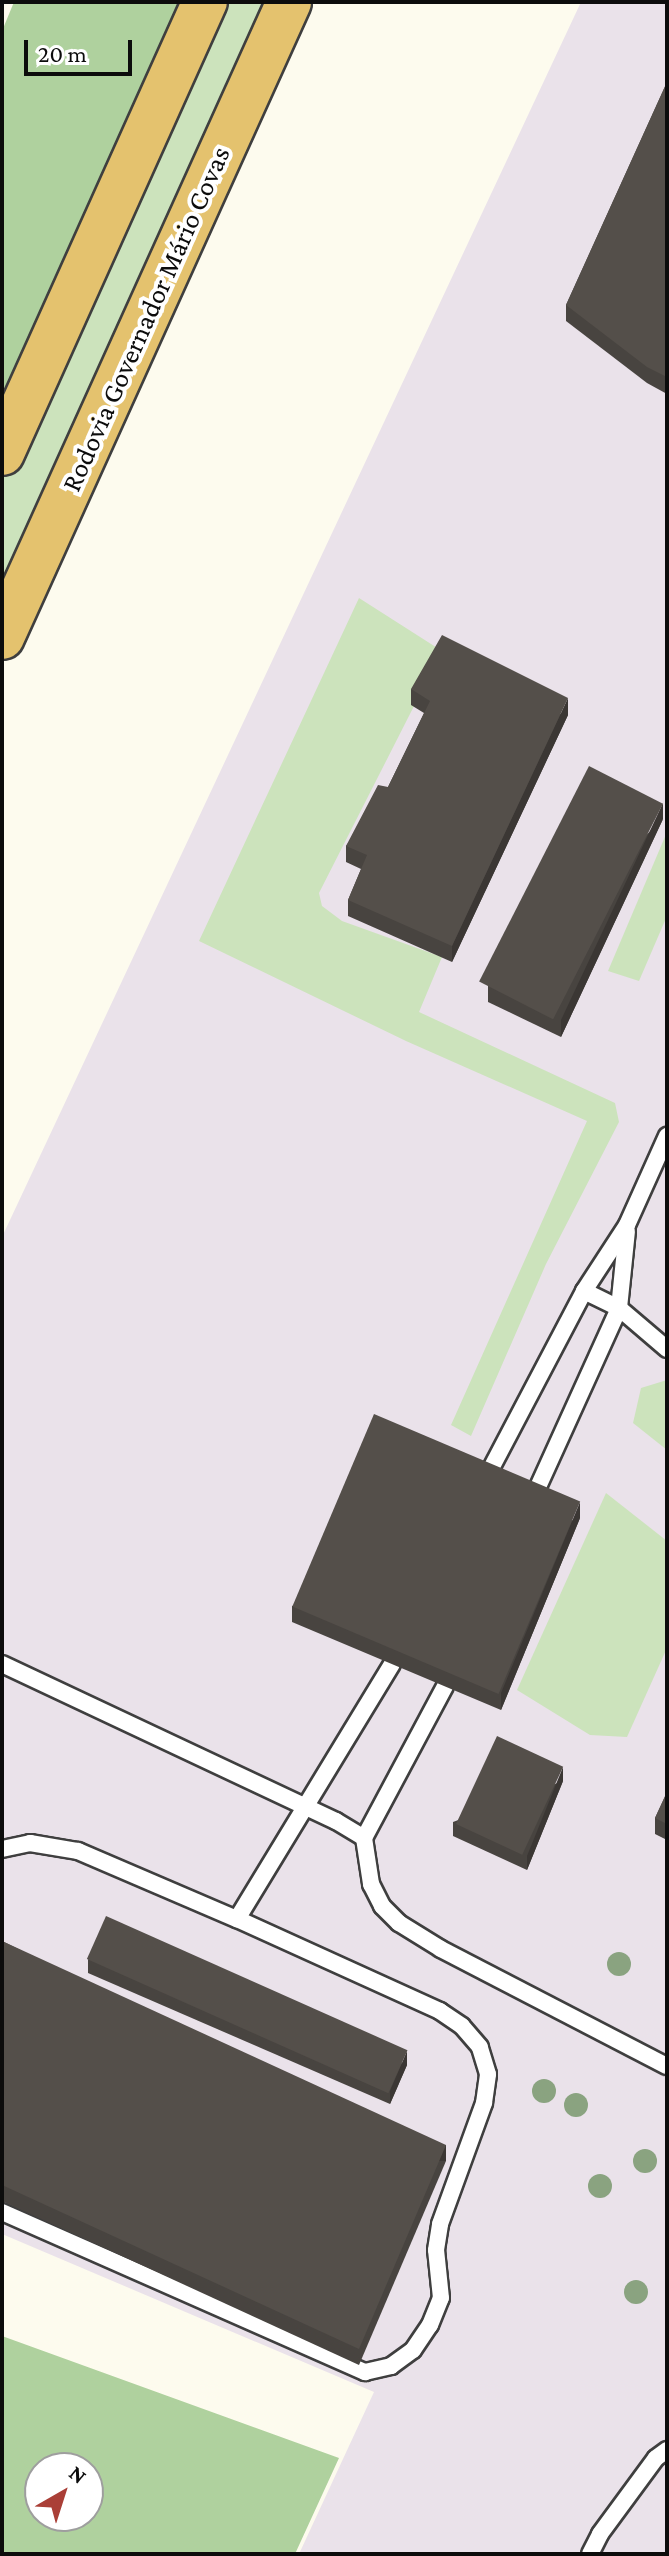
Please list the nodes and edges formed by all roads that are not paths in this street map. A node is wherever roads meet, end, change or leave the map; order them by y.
1 (205, 2) edge
2 (289, 2) edge
3 (2, 453) edge
4 (2, 637) edge
5 (667, 1136) edge
6 (627, 1225) junction
7 (584, 1291) junction
8 (619, 1308) junction
9 (667, 1349) edge
10 (486, 1478) edge
11 (533, 1498) edge
12 (2, 1664) edge
13 (392, 1664) edge
14 (445, 1686) edge
15 (305, 1803) junction
16 (364, 1838) junction
17 (2, 1849) edge
18 (237, 1919) junction
19 (667, 2066) edge
20 (2, 2212) edge
21 (667, 2450) edge
22 (590, 2554) edge

1 - 3 highway
2 - 4 highway, Rodovia Governador Mário Covas
5 - 6 lane
6 - 7 lane
6 - 8 lane
7 - 8 lane
7 - 10 lane
8 - 9 lane
8 - 11 lane
12 - 15 lane
13 - 15 lane
14 - 16 lane
15 - 16 lane
15 - 18 lane
16 - 19 lane
17 - 18 lane
18 - 20 lane
21 - 22 lane

